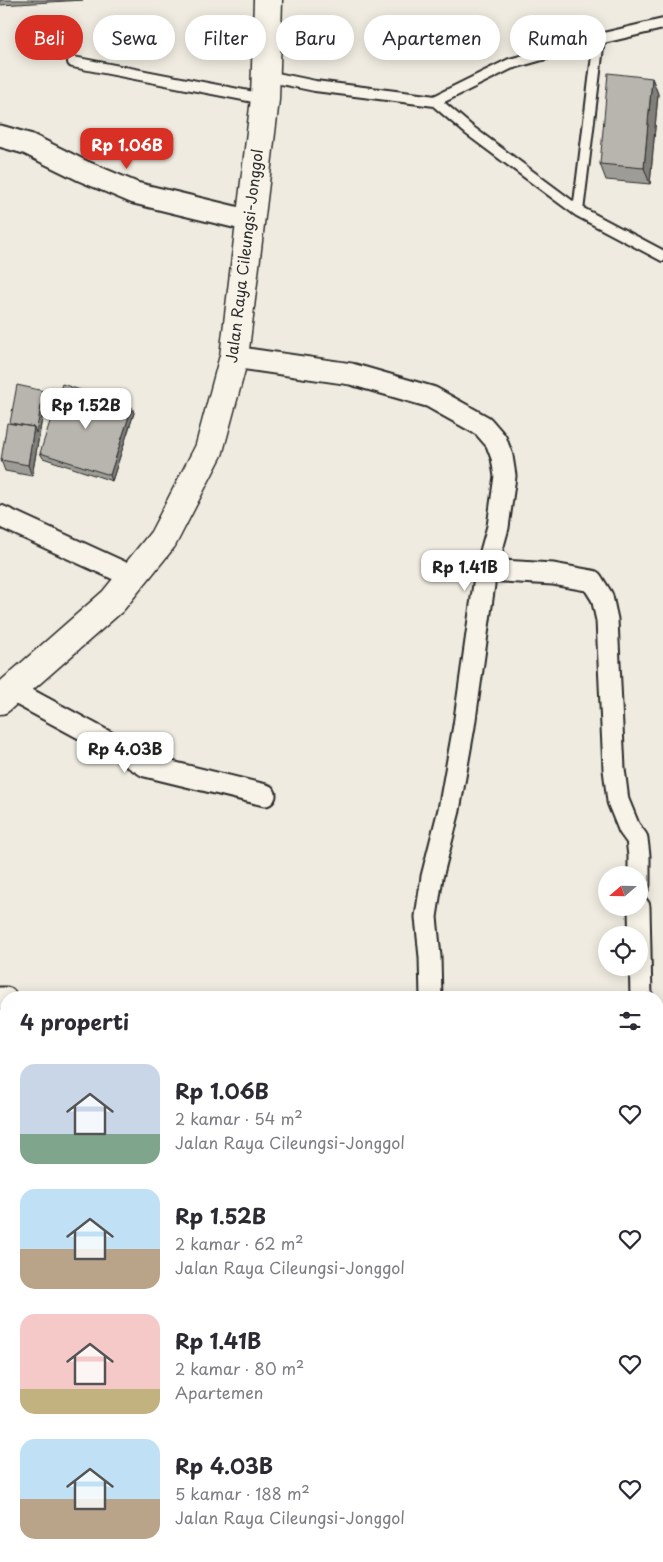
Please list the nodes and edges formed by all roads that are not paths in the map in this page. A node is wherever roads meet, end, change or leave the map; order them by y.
1 (268, 0) edge
2 (663, 24) edge
3 (606, 37) edge
4 (524, 60) edge
5 (596, 60) edge
6 (73, 62) dead end
7 (266, 87) junction
8 (435, 101) junction
9 (0, 136) edge
10 (578, 212) junction
11 (251, 221) junction
12 (663, 256) edge
13 (234, 357) junction
14 (0, 516) edge
15 (486, 570) junction
16 (133, 577) junction
17 (6, 695) edge
18 (265, 795) dead end
19 (639, 866) edge
20 (639, 916) edge
21 (431, 991) edge
22 (641, 991) edge

1 - 7 main road, Jalan Raya Cileungsi-Jonggol
2 - 3 lane
4 - 8 lane
5 - 10 lane
6 - 7 lane
7 - 8 lane
7 - 11 main road, Jalan Raya Cileungsi-Jonggol
8 - 10 lane
9 - 11 street
10 - 12 lane
11 - 13 main road, Jalan Raya Cileungsi-Jonggol
13 - 15 street
13 - 16 main road, Jalan Raya Cileungsi-Jonggol
14 - 16 street
15 - 19 street
15 - 21 street
16 - 17 main road, Jalan Raya Cileungsi-Jonggol
17 - 18 street
20 - 22 street

